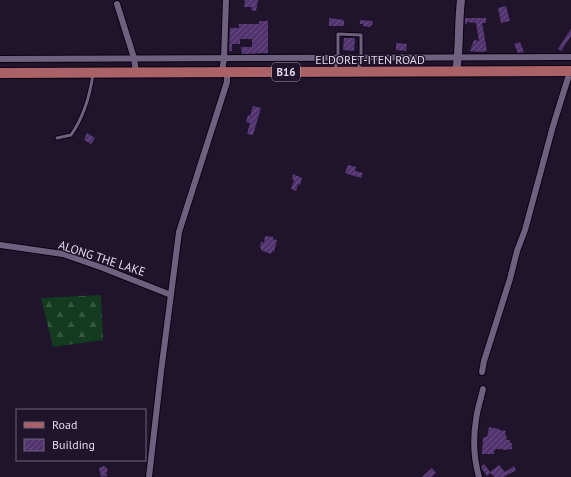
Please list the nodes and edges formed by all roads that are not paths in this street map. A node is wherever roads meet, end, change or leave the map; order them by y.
1 (226, 0) edge
2 (461, 0) edge
3 (117, 4) dead end
4 (571, 57) edge
5 (134, 58) junction
6 (224, 58) junction
7 (338, 58) junction
8 (361, 58) junction
9 (459, 58) junction
10 (0, 59) edge
11 (136, 72) junction
12 (224, 72) junction
13 (335, 72) junction
14 (358, 72) junction
15 (456, 72) junction
16 (0, 73) edge
17 (93, 73) junction
18 (569, 74) edge
19 (58, 138) dead end
20 (0, 245) edge
21 (171, 295) junction
22 (482, 372) dead end
23 (483, 389) dead end
24 (149, 477) edge
25 (479, 477) edge

1 - 6 street
2 - 9 street
3 - 5 street
4 - 9 street
5 - 6 street
5 - 10 street
5 - 11 street
6 - 7 street
6 - 12 street
7 - 8 street
7 - 8 lane
7 - 13 lane
8 - 9 street
8 - 14 lane
9 - 15 street
11 - 12 main road, ELDORET-ITEN ROAD / B16
11 - 17 main road, ELDORET-ITEN ROAD / B16
12 - 13 main road, ELDORET-ITEN ROAD / B16
12 - 21 street
13 - 14 main road, ELDORET-ITEN ROAD / B16
14 - 15 main road, ELDORET-ITEN ROAD / B16
15 - 18 main road, ELDORET-ITEN ROAD / B16
16 - 17 main road, ELDORET-ITEN ROAD / B16
17 - 19 lane
18 - 22 street
20 - 21 street, ALONG THE LAKE
21 - 24 street
23 - 25 street

